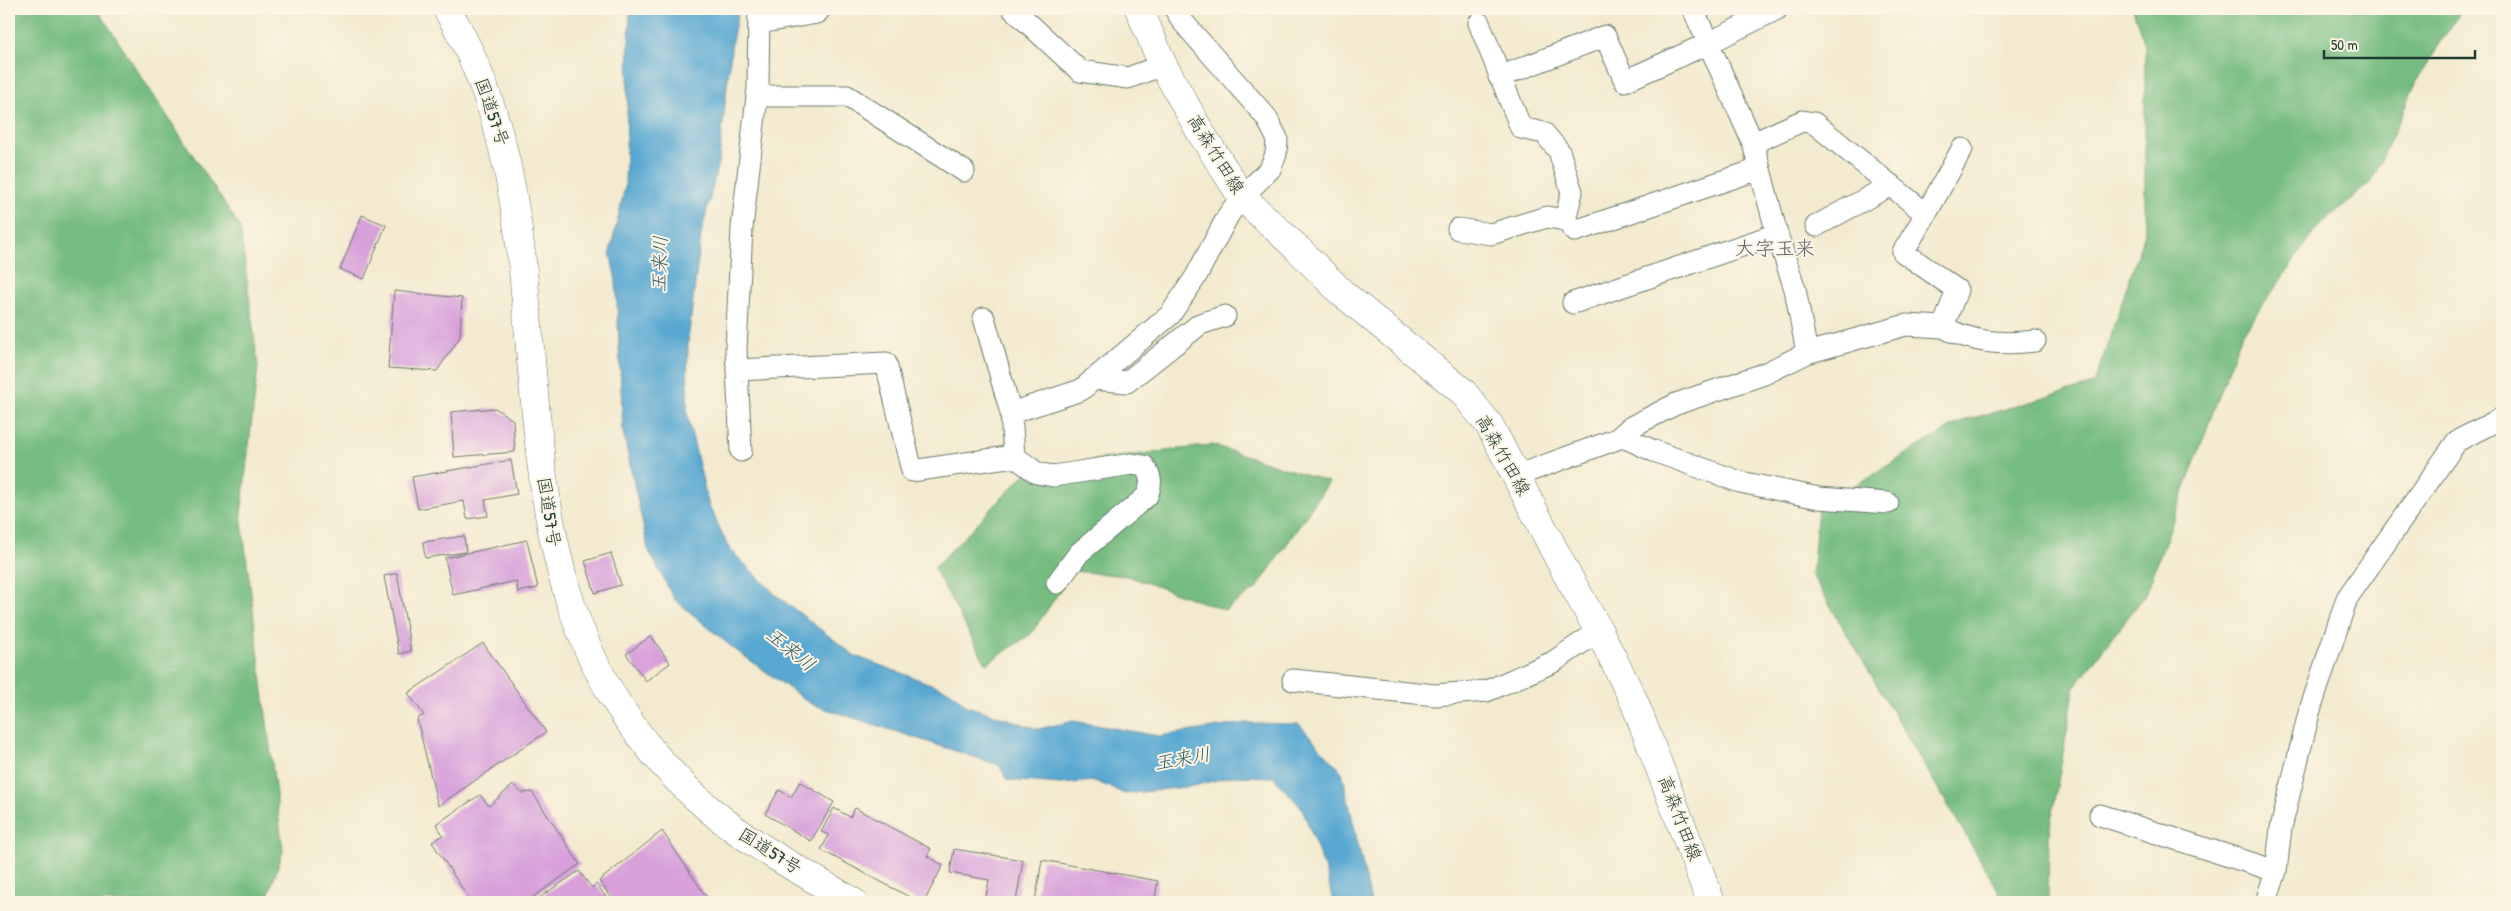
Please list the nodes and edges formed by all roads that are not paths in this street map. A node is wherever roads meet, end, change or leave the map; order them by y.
1 (447, 9) edge
2 (820, 9) edge
3 (1013, 9) edge
4 (1139, 9) edge
5 (1175, 9) edge
6 (1693, 9) edge
7 (1765, 11) edge
8 (759, 16) edge
9 (1479, 23) dead end
10 (1709, 43) junction
11 (1163, 65) junction
12 (1499, 78) junction
13 (758, 96) junction
14 (1753, 143) junction
15 (1962, 149) dead end
16 (1759, 169) junction
17 (964, 171) dead end
18 (1891, 185) junction
19 (1242, 197) junction
20 (1926, 214) junction
21 (1565, 220) junction
22 (1816, 226) dead end
23 (1458, 229) dead end
24 (1777, 234) junction
25 (1573, 303) dead end
26 (1225, 316) dead end
27 (984, 318) dead end
28 (1943, 327) junction
29 (2036, 341) dead end
30 (1807, 353) junction
31 (737, 370) junction
32 (1093, 379) junction
33 (1011, 413) junction
34 (2502, 418) edge
35 (1621, 436) junction
36 (741, 451) dead end
37 (1014, 456) junction
38 (1516, 476) junction
39 (1888, 503) dead end
40 (1057, 583) dead end
41 (1599, 631) junction
42 (1293, 680) dead end
43 (2100, 815) dead end
44 (2276, 871) junction
45 (853, 902) edge
46 (1712, 902) edge
47 (2266, 902) edge

1 - 45 main road, 国道57号
2 - 8 street
3 - 11 street
4 - 11 main road, 高森竹田線
5 - 19 street
6 - 10 street
7 - 10 street
8 - 13 street
9 - 12 street
10 - 12 street
10 - 14 street
11 - 19 main road, 高森竹田線
12 - 21 street
13 - 17 street
13 - 31 street
14 - 16 street
14 - 18 street
15 - 20 street
16 - 21 street
16 - 24 street
18 - 20 street
18 - 22 street
19 - 32 street
19 - 38 main road, 高森竹田線
20 - 28 street
21 - 23 street
24 - 25 street
24 - 30 street
26 - 32 street
27 - 33 street
28 - 29 street
28 - 30 street
30 - 35 street
31 - 36 street
31 - 37 street
32 - 33 street
33 - 37 street
34 - 44 street
35 - 38 street
35 - 39 street
37 - 40 street
38 - 41 main road, 高森竹田線
41 - 42 street
41 - 46 main road, 高森竹田線
43 - 44 street
44 - 47 street

